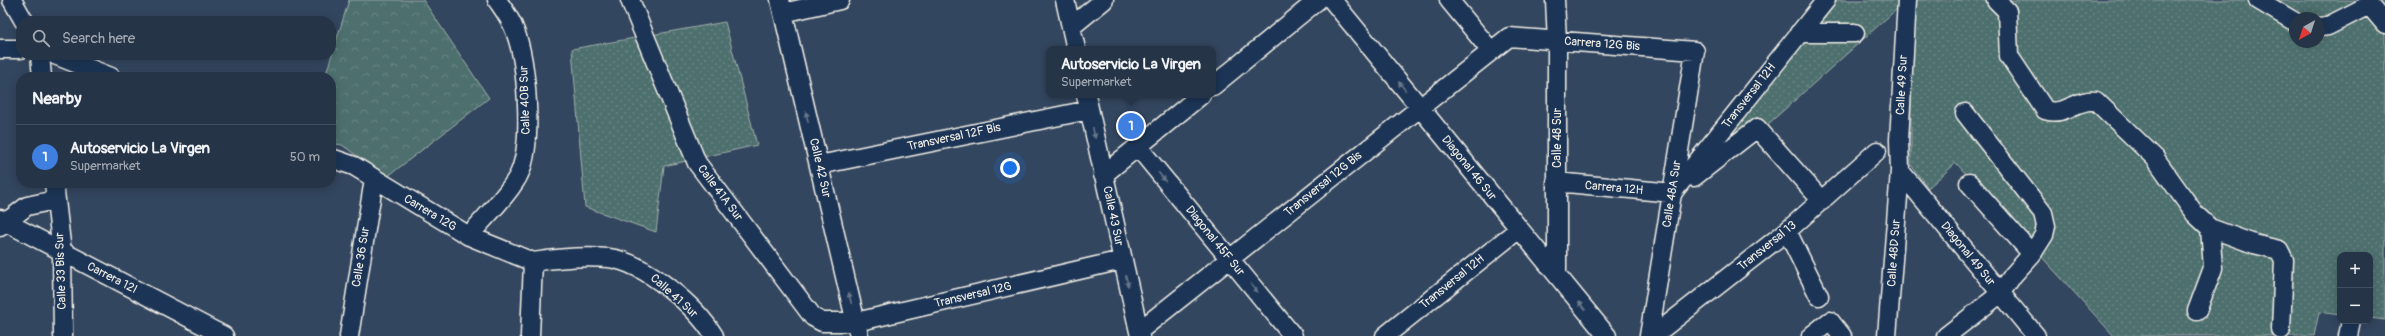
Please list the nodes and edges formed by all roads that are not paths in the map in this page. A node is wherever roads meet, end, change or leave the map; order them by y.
1 (12, 0) edge
2 (497, 0) edge
3 (630, 0) edge
4 (840, 0) edge
5 (1065, 0) edge
6 (1104, 0) edge
7 (1318, 0) edge
8 (1332, 0) edge
9 (1449, 0) edge
10 (1555, 0) edge
11 (1826, 0) edge
12 (1907, 0) edge
13 (1996, 0) edge
14 (2258, 0) edge
15 (2370, 2) edge
16 (782, 6) edge
17 (21, 16) edge
18 (2289, 18) edge
19 (2385, 24) edge
20 (1071, 27) junction
21 (2325, 27) edge
22 (1799, 33) junction
23 (1855, 33) dead end
24 (1509, 37) joint
25 (1557, 41) junction
26 (1075, 46) edge
27 (0, 49) edge
28 (16, 49) edge
29 (1491, 51) junction
30 (1695, 51) joint
31 (40, 60) edge
32 (68, 60) edge
33 (42, 72) edge
34 (98, 72) edge
35 (1216, 84) edge
36 (1197, 98) edge
37 (1087, 102) edge
38 (1420, 107) junction
39 (1965, 113) dead end
40 (1138, 147) junction
41 (1877, 151) dead end
42 (336, 160) edge
43 (819, 165) junction
44 (1900, 170) junction
45 (1104, 175) junction
46 (374, 179) junction
47 (1556, 182) junction
48 (1969, 183) dead end
49 (54, 192) edge
50 (1672, 193) junction
51 (1822, 201) junction
52 (2, 223) edge
53 (2210, 228) junction
54 (1519, 229) junction
55 (1787, 231) junction
56 (469, 236) junction
57 (62, 252) junction
58 (2032, 254) junction
59 (1229, 259) junction
60 (1122, 260) junction
61 (533, 262) junction
62 (1557, 275) junction
63 (2000, 294) junction
64 (1819, 296) dead end
65 (2198, 311) dead end
66 (822, 322) joint
67 (2350, 324) edge
68 (858, 329) edge
69 (2281, 330) dead end
70 (1139, 333) edge
71 (63, 336) edge
72 (224, 336) edge
73 (349, 336) edge
74 (530, 336) edge
75 (714, 336) edge
76 (1293, 336) edge
77 (1385, 336) edge
78 (1607, 336) edge
79 (1649, 336) edge
80 (1653, 336) edge
81 (1811, 336) edge
82 (1842, 336) edge
83 (1887, 336) edge
84 (1946, 336) edge
85 (2036, 336) edge
86 (2348, 336) edge

1 - 17 street
2 - 56 street, Calle 40B Sur
3 - 66 street, Calle 41A Sur
4 - 16 street
5 - 20 street
6 - 20 street
7 - 35 street
38 -> 8 street, Diagonal 46 Sur
9 - 29 street
10 - 25 street, Calle 48 Sur
11 - 22 street, Transversal 12H
12 - 44 street, Calle 49 Sur
13 - 53 street
14 - 18 street
15 - 19 street
15 - 21 street
43 -> 16 street, Calle 42 Sur
20 - 26 street
22 - 23 street
22 - 50 street, Transversal 12H
24 - 25 street, Carrera 12G Bis
24 - 29 street, Transversal 12G Bis
25 - 30 street, Carrera 12G Bis
25 - 47 street, Calle 48 Sur
27 - 28 street
29 - 38 street, Transversal 12G Bis
30 - 50 street, Calle 48A Sur
31 - 33 street
32 - 34 street
36 - 40 street
37 - 43 street, Transversal 12F Bis
37 -> 45 street, Calle 43 Sur
38 - 54 street, Diagonal 46 Sur
38 - 59 street, Transversal 12G Bis
39 - 58 street
40 - 45 street
40 -> 59 street, Diagonal 45F Sur
41 - 51 street, Transversal 13
42 - 46 street, Carrera 12G
68 -> 43 street, Calle 42 Sur
44 - 63 street, Diagonal 49 Sur
44 - 83 street, Calle 48D Sur
45 - 60 street, Calle 43 Sur
46 - 56 street, Carrera 12G
46 - 73 street, Calle 36 Sur
47 - 50 street, Carrera 12H
47 - 62 street, Calle 48 Sur
48 - 58 street
49 - 52 street
49 - 57 street, Calle 33 Bis Sur
50 - 51 street
50 - 79 street, Calle 48A Sur
51 - 55 street, Transversal 13
52 - 57 street, Carrera 12I
53 - 65 street
53 - 69 street
54 - 62 street, Diagonal 46 Sur
54 - 77 street, Transversal 12H
55 - 64 street
55 - 80 street, Transversal 13
56 - 61 street, Carrera 12G
57 - 71 street, Calle 33 Bis Sur
57 - 72 street, Carrera 12I
58 - 63 street
59 - 70 street, Transversal 12G Bis
59 -> 76 street, Diagonal 45F Sur
60 - 68 street, Transversal 12G
60 -> 70 street, Calle 43 Sur
61 - 74 street
61 - 75 street, Calle 41 Sur
78 -> 62 street, Diagonal 46 Sur
63 - 84 street
63 - 85 street, Diagonal 49 Sur
66 - 68 street, Transversal 12G
67 - 86 street
81 - 82 street

